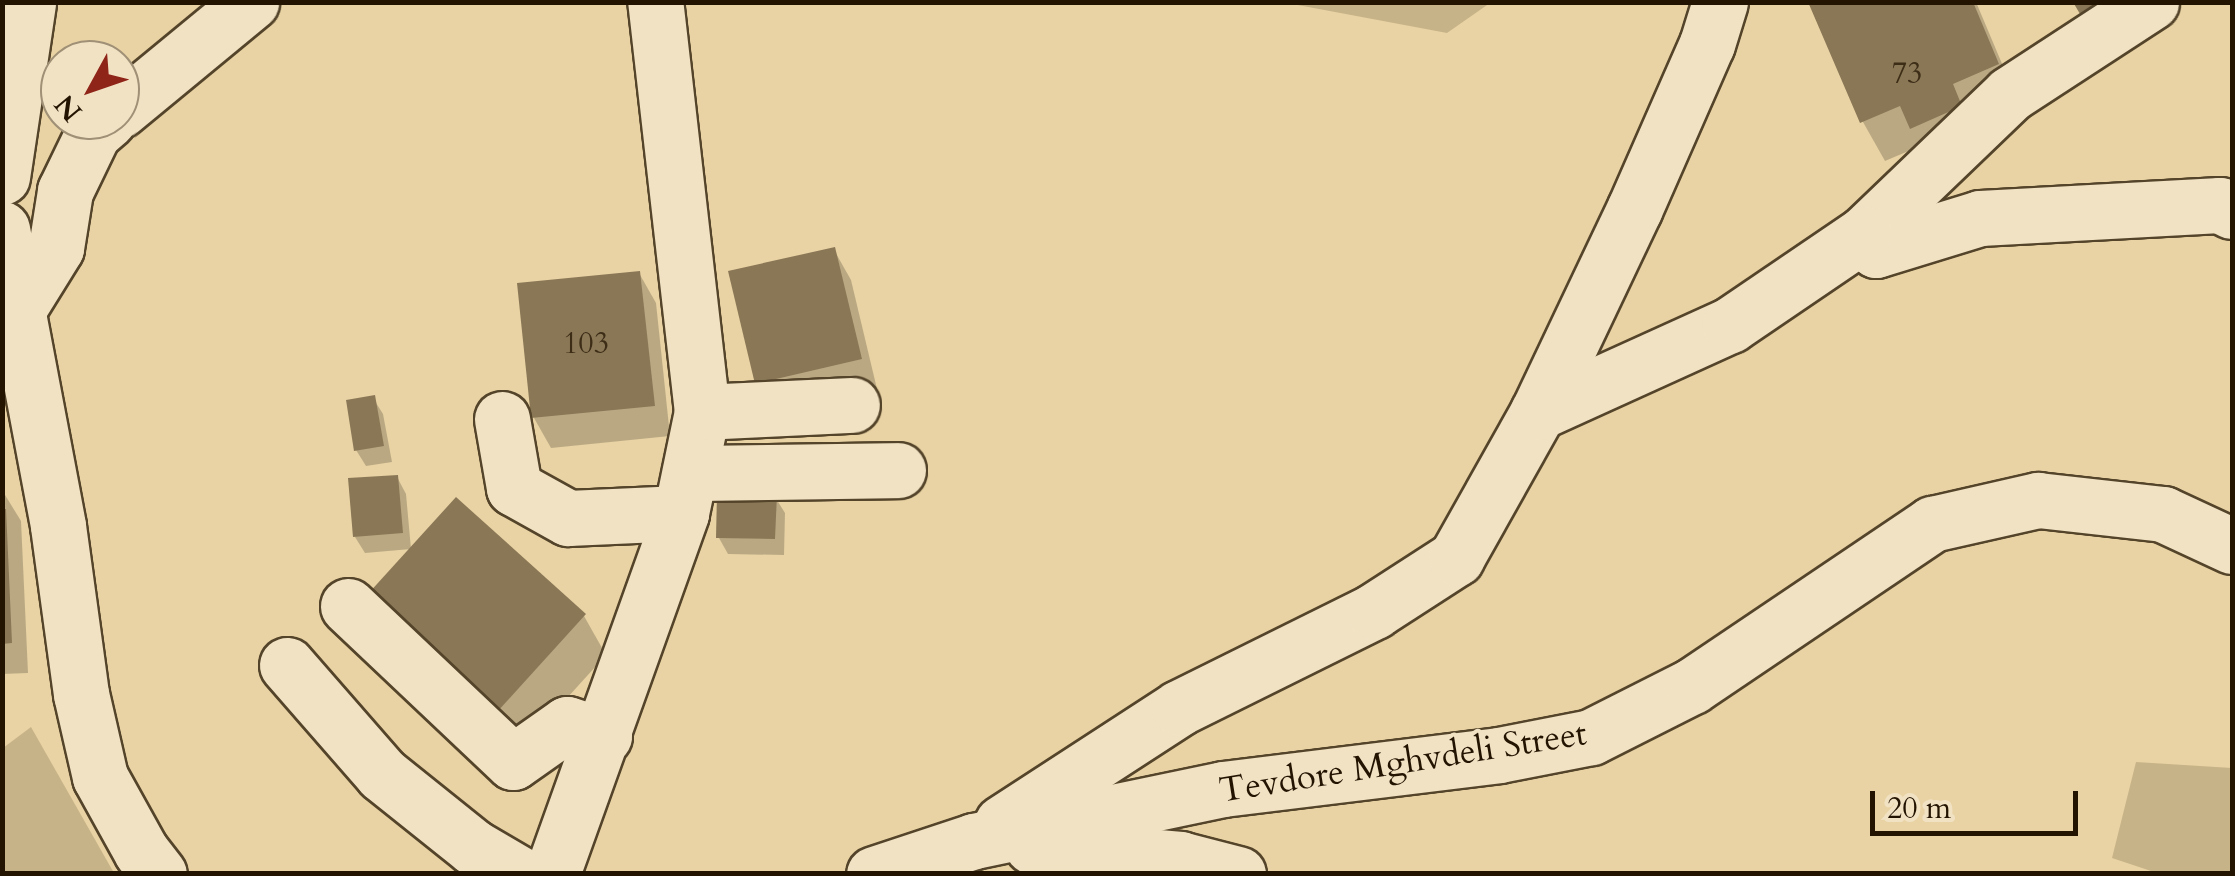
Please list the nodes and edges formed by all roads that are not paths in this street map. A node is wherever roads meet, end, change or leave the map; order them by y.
1 (28, 2) edge
2 (251, 2) edge
3 (654, 2) edge
4 (1720, 2) edge
5 (2151, 2) edge
6 (140, 94) edge
7 (90, 140) edge
8 (2, 177) edge
9 (2232, 211) edge
10 (2, 229) edge
11 (1864, 234) junction
12 (15, 314) junction
13 (852, 405) dead end
14 (702, 412) junction
15 (1538, 412) junction
16 (502, 419) dead end
17 (898, 470) dead end
18 (686, 493) junction
19 (2232, 546) edge
20 (348, 606) dead end
21 (287, 665) dead end
22 (604, 736) junction
23 (974, 841) junction
24 (159, 874) edge
25 (519, 874) edge
26 (552, 874) edge
27 (874, 874) edge
28 (1238, 874) edge

1 - 8 street
2 - 6 street
3 - 14 street
4 - 15 street
5 - 11 street
7 - 12 street
9 - 11 street
10 - 12 street
11 - 15 street
12 - 24 street
13 - 14 street
14 - 18 street
15 - 23 street
16 - 18 street
17 - 18 street
18 - 22 street
19 - 23 street, Tevdore Mghvdeli Street
20 - 22 street
21 - 25 street
22 - 26 street
23 - 27 street, Tevdore Mghvdeli Street
23 - 28 street

